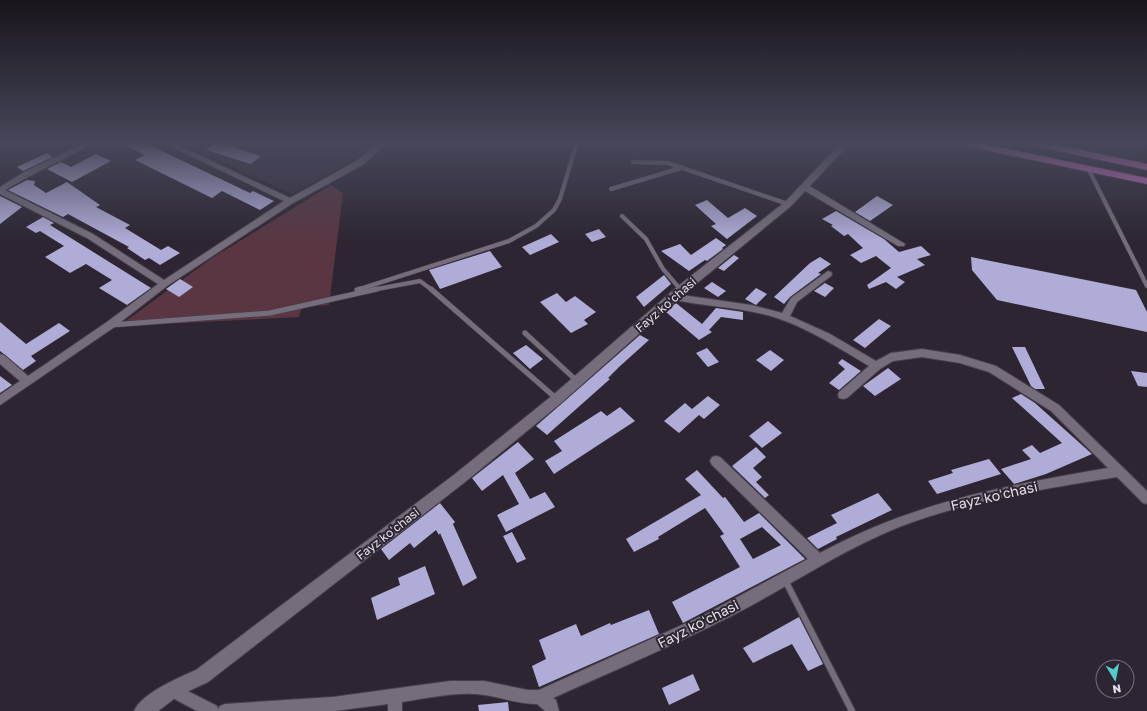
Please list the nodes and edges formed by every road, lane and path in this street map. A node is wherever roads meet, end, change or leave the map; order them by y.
1 (25, 175) edge
2 (237, 175) edge
3 (337, 175) edge
4 (567, 175) edge
5 (657, 175) edge
6 (702, 175) edge
7 (816, 175) edge
8 (1092, 175) edge
9 (1121, 175) edge
10 (1147, 181) edge
11 (805, 187) junction
12 (611, 189) dead end
13 (0, 190) edge
14 (290, 201) junction
15 (788, 204) junction
16 (622, 216) dead end
17 (901, 244) dead end
18 (828, 274) dead end
19 (164, 284) junction
20 (1147, 286) edge
21 (351, 292) dead end
22 (678, 293) junction
23 (784, 318) junction
24 (110, 325) junction
25 (525, 332) dead end
26 (0, 358) edge
27 (876, 366) junction
28 (578, 381) junction
29 (28, 382) junction
30 (842, 395) dead end
31 (557, 399) junction
32 (0, 401) edge
33 (716, 461) dead end
34 (1119, 471) junction
35 (1147, 499) edge
36 (818, 560) junction
37 (784, 578) junction
38 (172, 690) junction
39 (539, 697) junction
40 (395, 704) edge
41 (143, 711) edge
42 (212, 711) edge
43 (225, 711) edge
44 (552, 711) edge
45 (852, 711) edge

1 - 13 street
2 - 14 street
3 - 14 street
4 - 21 lane
5 - 12 lane
6 - 15 lane
7 - 11 street, Fayz koʻchasi
8 - 20 lane
9 - 10 highway
11 - 15 street, Fayz koʻchasi
11 - 17 street
13 - 19 street
14 - 19 street
15 - 22 street, Fayz koʻchasi
16 - 22 lane
18 - 23 street
19 - 24 street
22 - 23 street
22 - 28 street, Fayz koʻchasi
23 - 27 street
24 - 29 street
24 - 31 lane
25 - 28 lane
26 - 29 street
27 - 30 street
27 - 34 street
28 - 31 street, Fayz koʻchasi
29 - 32 street
31 - 38 street, Fayz koʻchasi
33 - 36 street
34 - 35 street
34 - 36 street, Fayz koʻchasi
36 - 37 street, Fayz koʻchasi
37 - 39 street, Fayz koʻchasi
37 - 45 lane
38 - 41 street, Fayz koʻchasi
38 - 42 street
39 - 40 street, Fayz koʻchasi
39 - 44 street
40 - 43 street, Fayz koʻchasi

